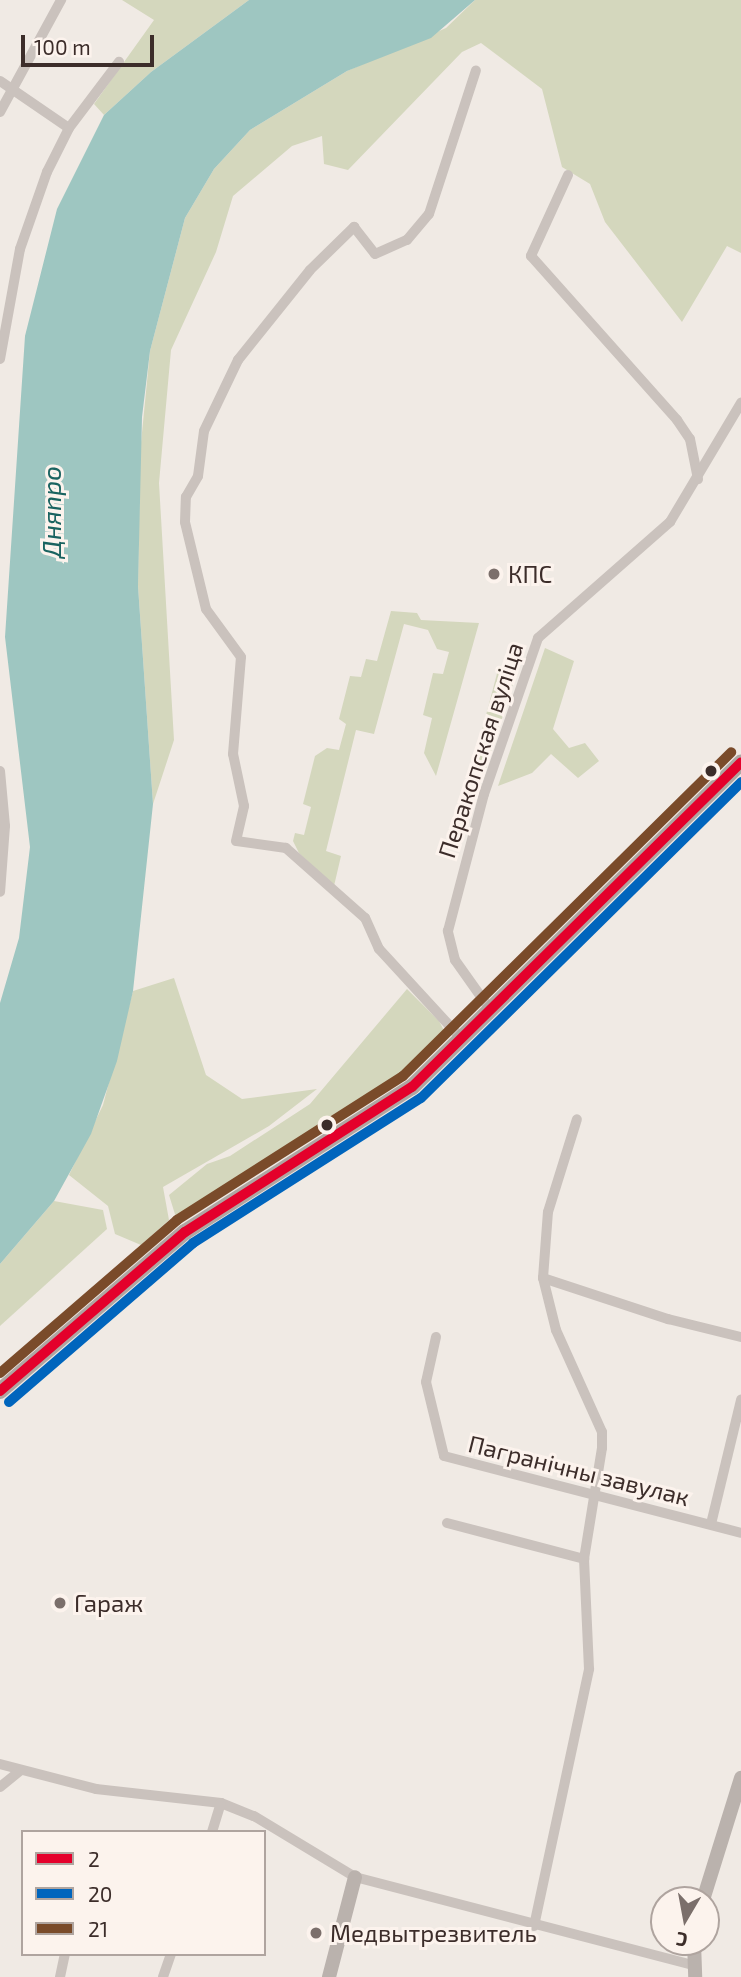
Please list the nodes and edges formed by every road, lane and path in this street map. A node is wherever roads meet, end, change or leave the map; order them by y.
1 (61, 0) edge
2 (119, 62) dead end
3 (476, 70) dead end
4 (0, 81) edge
5 (13, 90) junction
6 (0, 112) edge
7 (69, 128) junction
8 (568, 175) dead end
9 (0, 359) edge
10 (741, 403) edge
11 (698, 479) junction
12 (741, 762) edge
13 (0, 771) edge
14 (0, 892) edge
15 (489, 1008) junction
16 (460, 1037) junction
17 (576, 1119) dead end
18 (543, 1278) junction
19 (436, 1337) dead end
20 (741, 1337) edge
21 (0, 1391) edge
22 (741, 1400) edge
23 (596, 1492) junction
24 (447, 1523) dead end
25 (711, 1524) junction
26 (741, 1533) edge
27 (584, 1559) junction
28 (0, 1764) edge
29 (20, 1771) junction
30 (741, 1778) edge
31 (0, 1787) edge
32 (221, 1803) junction
33 (213, 1830) edge
34 (355, 1877) junction
35 (707, 1886) edge
36 (534, 1926) junction
37 (65, 1956) edge
38 (169, 1956) edge
39 (694, 1971) edge
40 (60, 1977) edge
41 (163, 1977) edge
42 (329, 1977) edge

1 - 5 street
2 - 7 street
3 - 16 street
4 - 5 street
5 - 6 street
5 - 7 street
7 - 9 street
8 - 11 street
10 - 11 street, Перакопская вуліца
11 - 15 street, Перакопская вуліца
12 - 15 main road
13 - 14 street
15 - 16 main road
16 - 21 main road
17 - 18 street
18 - 20 street
18 - 23 street
19 - 23 street, Пагранічны завулак
22 - 25 street
23 - 25 street, Пагранічны завулак
23 - 27 street
24 - 27 street
25 - 26 street, Пагранічны завулак
27 - 36 street
28 - 29 street
29 - 31 street
29 - 32 street
30 - 35 main road
32 - 33 street
32 - 34 street
34 - 36 street
34 - 42 main road
36 - 39 street
37 - 40 street
38 - 41 street

